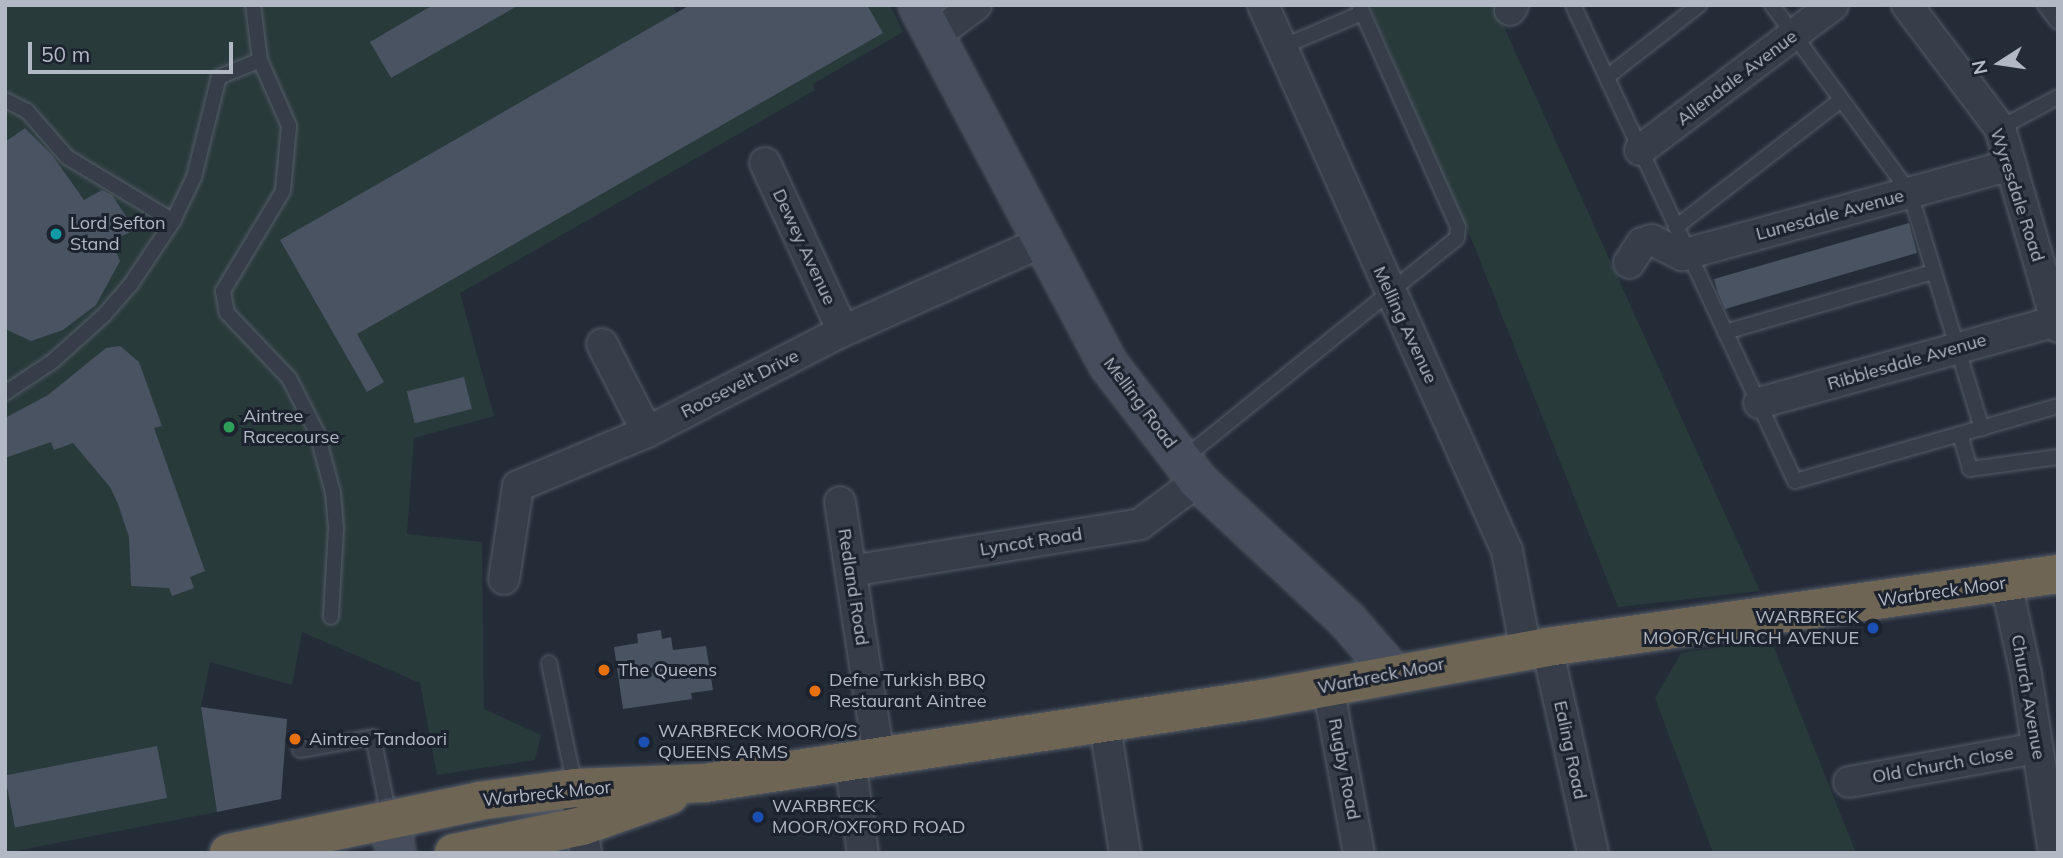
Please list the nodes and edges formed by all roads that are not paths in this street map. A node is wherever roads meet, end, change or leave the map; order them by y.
1 (253, 5) edge
2 (976, 5) edge
3 (1263, 5) edge
4 (1573, 5) edge
5 (1699, 5) edge
6 (1772, 5) edge
7 (1833, 5) edge
8 (1907, 5) edge
9 (2045, 5) edge
10 (1360, 9) edge
11 (926, 21) edge
12 (2058, 23) edge
13 (1794, 35) junction
14 (1282, 47) junction
15 (260, 60) junction
16 (1606, 77) junction
17 (2058, 97) edge
18 (5, 100) edge
19 (1841, 100) junction
20 (2000, 128) junction
21 (1640, 150) junction
22 (765, 163) dead end
23 (2011, 165) junction
24 (1910, 193) junction
25 (173, 221) junction
26 (1654, 229) junction
27 (1046, 240) junction
28 (1689, 254) junction
29 (1629, 263) dead end
30 (1933, 272) junction
31 (1391, 289) junction
32 (2057, 324) edge
33 (843, 331) junction
34 (1725, 332) junction
35 (603, 344) dead end
36 (1957, 348) junction
37 (5, 393) edge
38 (1759, 403) junction
39 (2058, 406) edge
40 (1982, 428) junction
41 (648, 432) junction
42 (1960, 434) junction
43 (2058, 457) edge
44 (1190, 470) junction
45 (840, 502) dead end
46 (851, 571) junction
47 (2058, 574) edge
48 (504, 579) dead end
49 (2006, 583) junction
50 (331, 617) dead end
51 (1537, 649) junction
52 (549, 663) dead end
53 (1394, 674) junction
54 (1328, 686) junction
55 (1104, 720) junction
56 (2038, 748) junction
57 (300, 750) dead end
58 (864, 759) junction
59 (1849, 782) dead end
60 (705, 783) junction
61 (575, 788) junction
62 (393, 835) edge
63 (584, 840) edge
64 (229, 853) edge
65 (454, 853) edge
66 (863, 853) edge
67 (1125, 853) edge
68 (1359, 853) edge
69 (1593, 853) edge
70 (2054, 853) edge

1 - 15 lane
2 - 11 street
3 - 14 street, Melling Avenue
4 - 16 lane
5 - 16 lane
6 - 13 lane
7 - 13 street, Allendale Avenue
8 - 20 street, Wyresdale Road
9 - 12 lane
10 - 14 lane
10 - 31 lane
11 - 27 street, Melling Road
13 - 19 lane
13 - 21 street, Allendale Avenue
14 - 31 street, Melling Avenue
15 - 25 lane
15 - 50 lane
16 - 21 lane
17 - 20 lane
18 - 25 lane
19 - 24 lane
19 - 26 lane
20 - 23 street, Wyresdale Road
21 - 26 lane
22 - 33 street, Dewey Avenue
23 - 24 street, Lunesdale Avenue
23 - 32 street, Wyresdale Road
24 - 28 street, Lunesdale Avenue
24 - 30 lane
25 - 37 lane
26 - 28 street
26 - 29 street
27 - 33 street, Roosevelt Drive
27 - 44 street, Melling Road
28 - 34 lane
30 - 34 lane
30 - 36 lane
31 - 44 lane
31 - 51 street, Melling Avenue
32 - 36 street, Ribblesdale Avenue
33 - 41 street, Roosevelt Drive
34 - 38 lane
35 - 41 street
36 - 38 street, Ribblesdale Avenue
36 - 40 lane
38 - 42 lane
39 - 40 lane
40 - 42 lane
41 - 48 street, Roosevelt Drive
42 - 43 lane
44 - 46 street, Lyncot Road
44 - 53 street, Melling Road
45 - 46 street, Redland Road
46 - 58 street, Redland Road
47 - 49 highway, Warbreck Moor
49 - 51 highway, Warbreck Moor
49 - 56 street, Church Avenue
51 - 53 highway, Warbreck Moor
51 - 69 street, Ealing Road
52 - 61 lane
53 - 54 highway, Warbreck Moor
54 - 55 highway, Warbreck Moor
54 - 68 street, Rugby Road
55 - 58 highway, Warbreck Moor
55 - 67 street
56 - 59 street, Old Church Close
56 - 70 street, Church Avenue
57 - 62 lane
58 - 60 highway, Warbreck Moor
58 - 66 street, Redland Road
60 - 61 highway, Warbreck Moor
60 - 63 highway, Warbreck Moor
61 - 62 highway, Warbreck Moor
61 - 63 street
62 - 64 highway, Warbreck Moor
63 - 65 highway, Warbreck Moor

